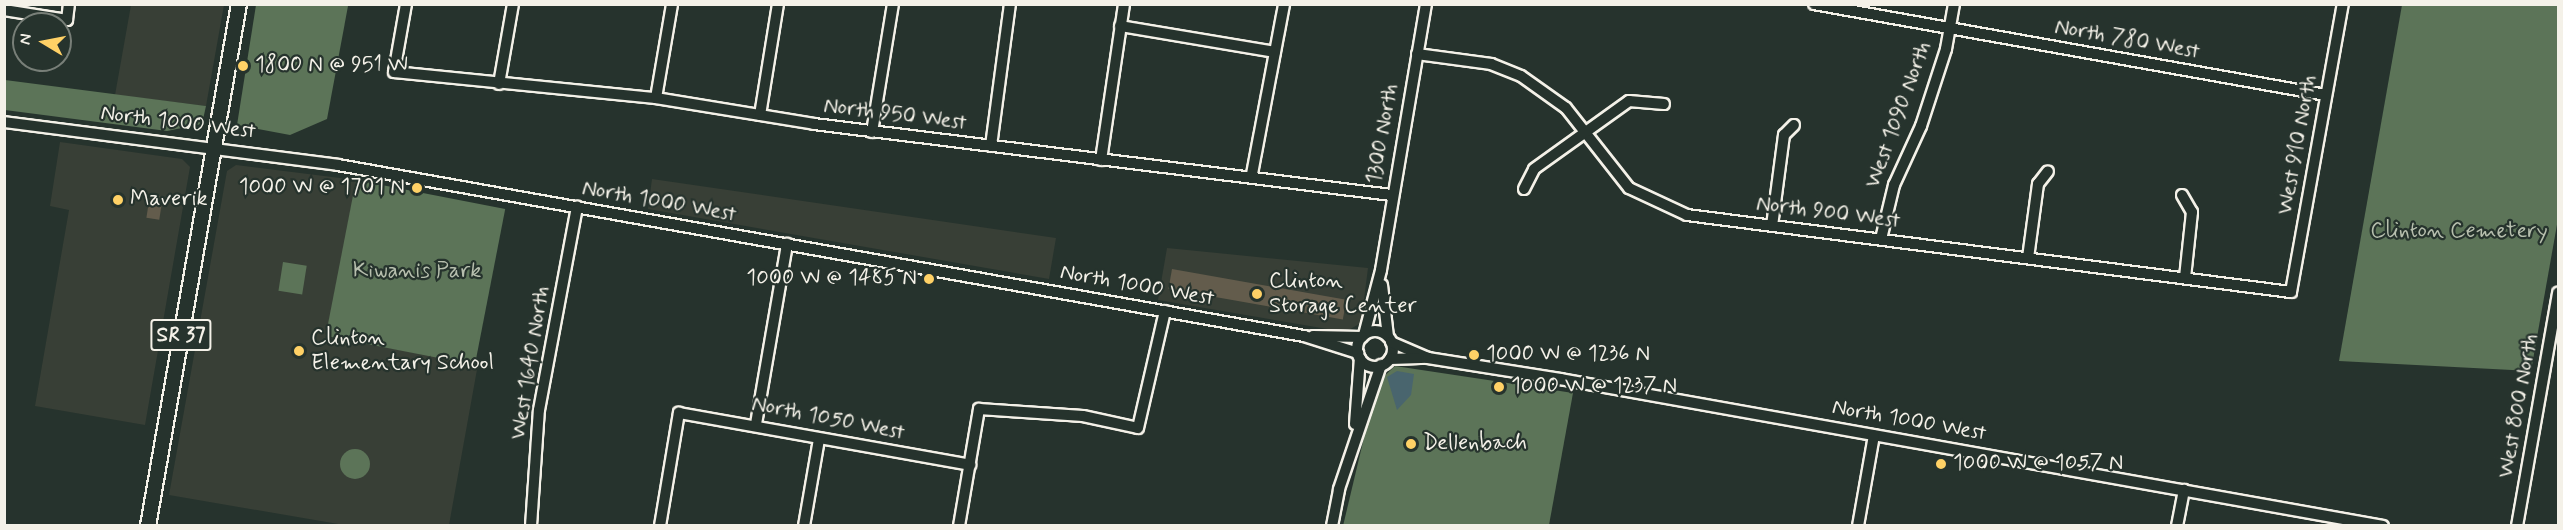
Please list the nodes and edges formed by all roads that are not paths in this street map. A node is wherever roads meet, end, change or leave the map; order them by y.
1 (69, 4) edge
2 (239, 4) edge
3 (406, 4) edge
4 (513, 4) edge
5 (672, 4) edge
6 (778, 4) edge
7 (893, 4) edge
8 (1010, 4) edge
9 (1124, 4) edge
10 (1284, 4) edge
11 (1426, 4) edge
12 (1814, 4) edge
13 (1954, 4) edge
14 (2343, 4) edge
15 (4, 9) edge
16 (1120, 26) junction
17 (1950, 28) junction
18 (1275, 52) junction
19 (1417, 54) junction
20 (499, 84) junction
21 (2326, 94) junction
22 (656, 99) junction
23 (1664, 104) dead end
24 (760, 115) junction
25 (4, 122) edge
26 (1794, 124) dead end
27 (872, 132) junction
28 (1586, 132) junction
29 (215, 145) junction
30 (991, 146) junction
31 (1101, 160) junction
32 (2048, 171) dead end
33 (1252, 174) junction
34 (1524, 189) dead end
35 (1391, 195) junction
36 (2182, 195) dead end
37 (578, 207) junction
38 (1772, 225) junction
39 (1881, 239) junction
40 (787, 244) junction
41 (2028, 258) junction
42 (1381, 270) junction
43 (2185, 278) junction
44 (2291, 292) joint
45 (2559, 293) edge
46 (1165, 311) junction
47 (1363, 335) junction
48 (1304, 336) junction
49 (1390, 339) junction
50 (1359, 356) junction
51 (1428, 358) junction
52 (1385, 362) junction
53 (756, 424) junction
54 (1874, 435) junction
55 (819, 439) junction
56 (1353, 442) junction
57 (969, 465) junction
58 (2184, 490) junction
59 (148, 525) edge
60 (531, 525) edge
61 (660, 525) edge
62 (804, 525) edge
63 (959, 525) edge
64 (1332, 525) edge
65 (1858, 525) edge
66 (2177, 525) edge
67 (2383, 525) edge
68 (2517, 525) edge

1 - 15 street
2 - 29 main road, SR 37
3 - 20 street, North 950 West
4 - 20 street
5 - 22 street
6 - 24 street
7 - 27 street
8 - 30 street
9 - 16 street
10 - 18 street
11 - 19 street, 1300 North
12 - 17 street, North 780 West
13 - 17 street, West 1090 North
14 - 21 street, West 910 North
16 - 18 street
16 - 31 street
17 - 21 street, North 780 West
17 - 39 street, West 1090 North
18 - 33 street
19 - 28 street, North 900 West
19 - 35 street, 1300 North
20 - 22 street, North 950 West
21 - 44 street, West 910 North
22 - 24 street, North 950 West
23 - 28 street
24 - 27 street, North 950 West
25 - 29 street, North 1000 West
26 - 38 street
27 - 30 street, North 950 West
28 - 34 street
28 - 38 street, North 900 West
29 - 37 street, North 1000 West
29 - 59 main road, SR 37
30 - 31 street, North 950 West
31 - 33 street, North 950 West
32 - 41 street
33 - 35 street, North 950 West
35 - 42 street, 1300 North
36 - 43 street
37 - 40 street, North 1000 West
37 - 60 street, West 1640 North
38 - 39 street, North 900 West
39 - 41 street, North 900 West
40 - 46 street, North 1000 West
40 - 53 street
41 - 43 street, North 900 West
42 - 47 street, 1300 North
42 - 49 street, 1300 North
43 - 44 street, North 900 West
45 - 68 street, West 800 North
46 - 48 street, North 1000 West
46 - 57 street
47 - 48 street, North 1000 West
47 - 49 street, North 1000 West
47 - 50 street, 1300 North
48 - 50 street, North 1000 West
49 - 51 street, North 1000 West
49 - 52 street, 1300 North
50 - 52 street, North 1000 West
50 - 56 street, 1300 North
51 - 52 street, North 1000 West
51 - 54 street, North 1000 West
52 - 56 street, 1300 North
53 - 55 street, North 1050 West
53 - 61 street, North 1050 West
54 - 58 street, North 1000 West
54 - 65 street
55 - 57 street, North 1050 West
55 - 62 street
56 - 64 street
57 - 63 street
58 - 66 street
58 - 67 street, North 1000 West

